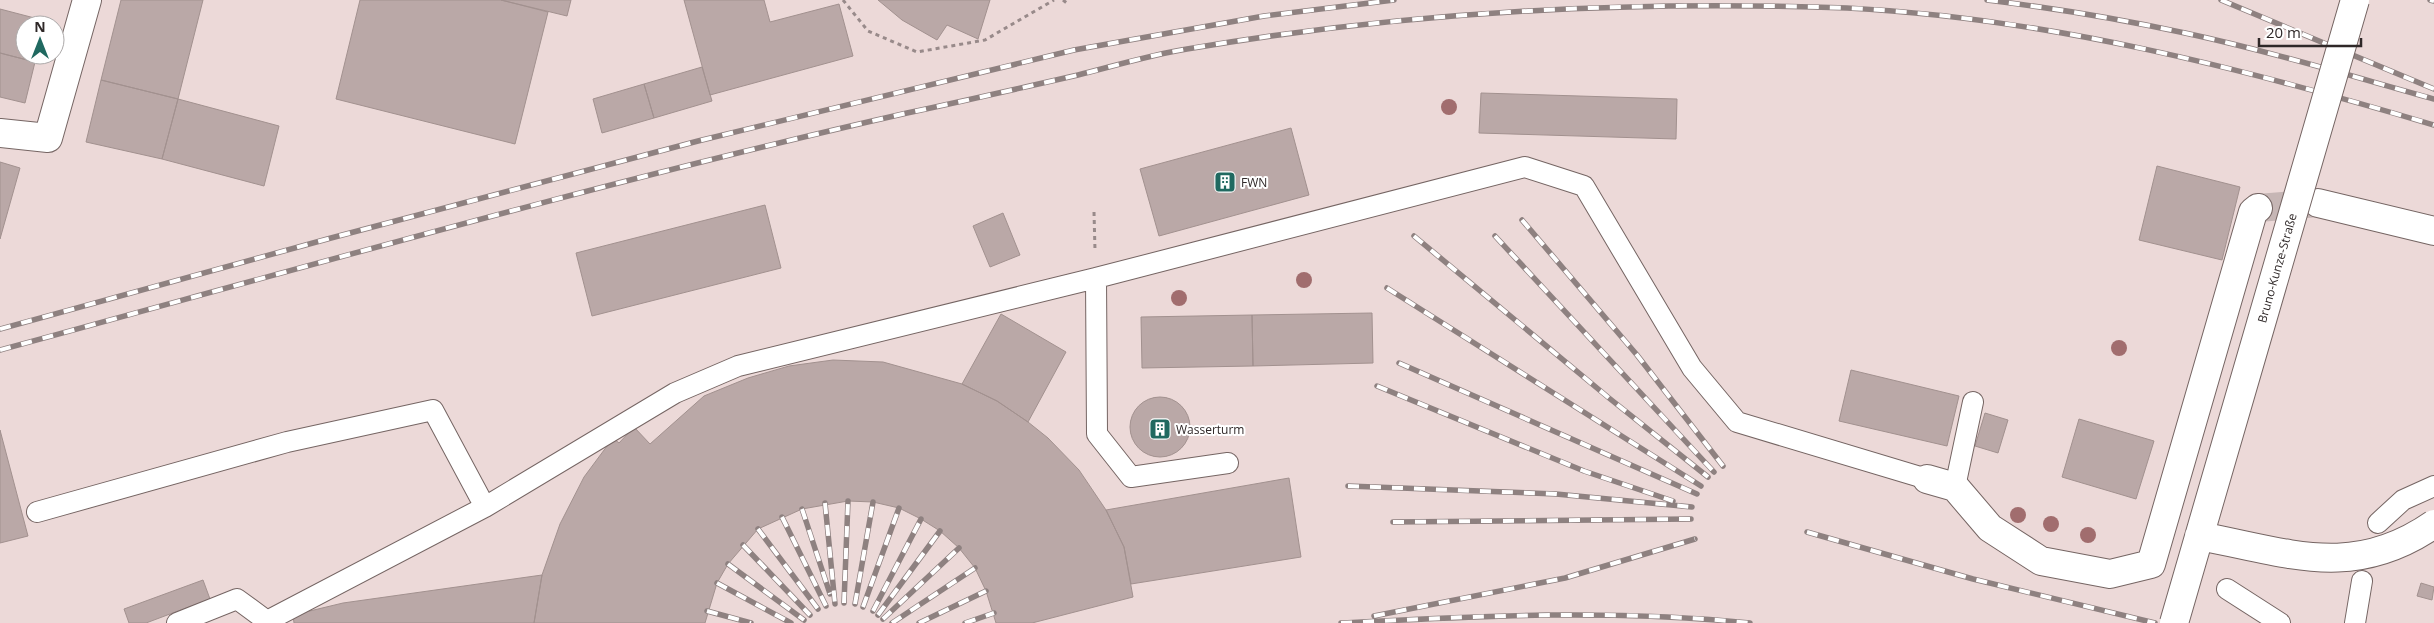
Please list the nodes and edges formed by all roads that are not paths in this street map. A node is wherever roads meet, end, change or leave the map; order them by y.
1 (86, 0) edge
2 (2355, 0) edge
3 (0, 133) edge
4 (2318, 203) tunnel mouth
5 (2258, 208) dead end
6 (2434, 230) edge
7 (1096, 278) junction
8 (1973, 402) dead end
9 (1228, 463) dead end
10 (1927, 479) joint
11 (2434, 486) edge
12 (1955, 487) junction
13 (485, 507) junction
14 (37, 512) dead end
15 (2378, 523) dead end
16 (2434, 524) edge
17 (2199, 536) junction
18 (2362, 581) dead end
19 (2227, 589) dead end
20 (177, 623) edge
21 (2174, 623) edge
22 (2280, 623) edge
23 (2355, 623) edge

1 - 3 street
2 - 17 street, Bruno-Kunze-Straße, bridge
4 - 6 street
5 - 12 street
7 - 9 lane
7 - 10 lane
7 - 13 lane
8 - 12 lane
10 - 12 street
11 - 15 lane
13 - 14 lane
13 - 20 lane
16 - 17 street, bridge
17 - 21 street, Bruno-Kunze-Straße, bridge
18 - 23 lane
19 - 22 lane

